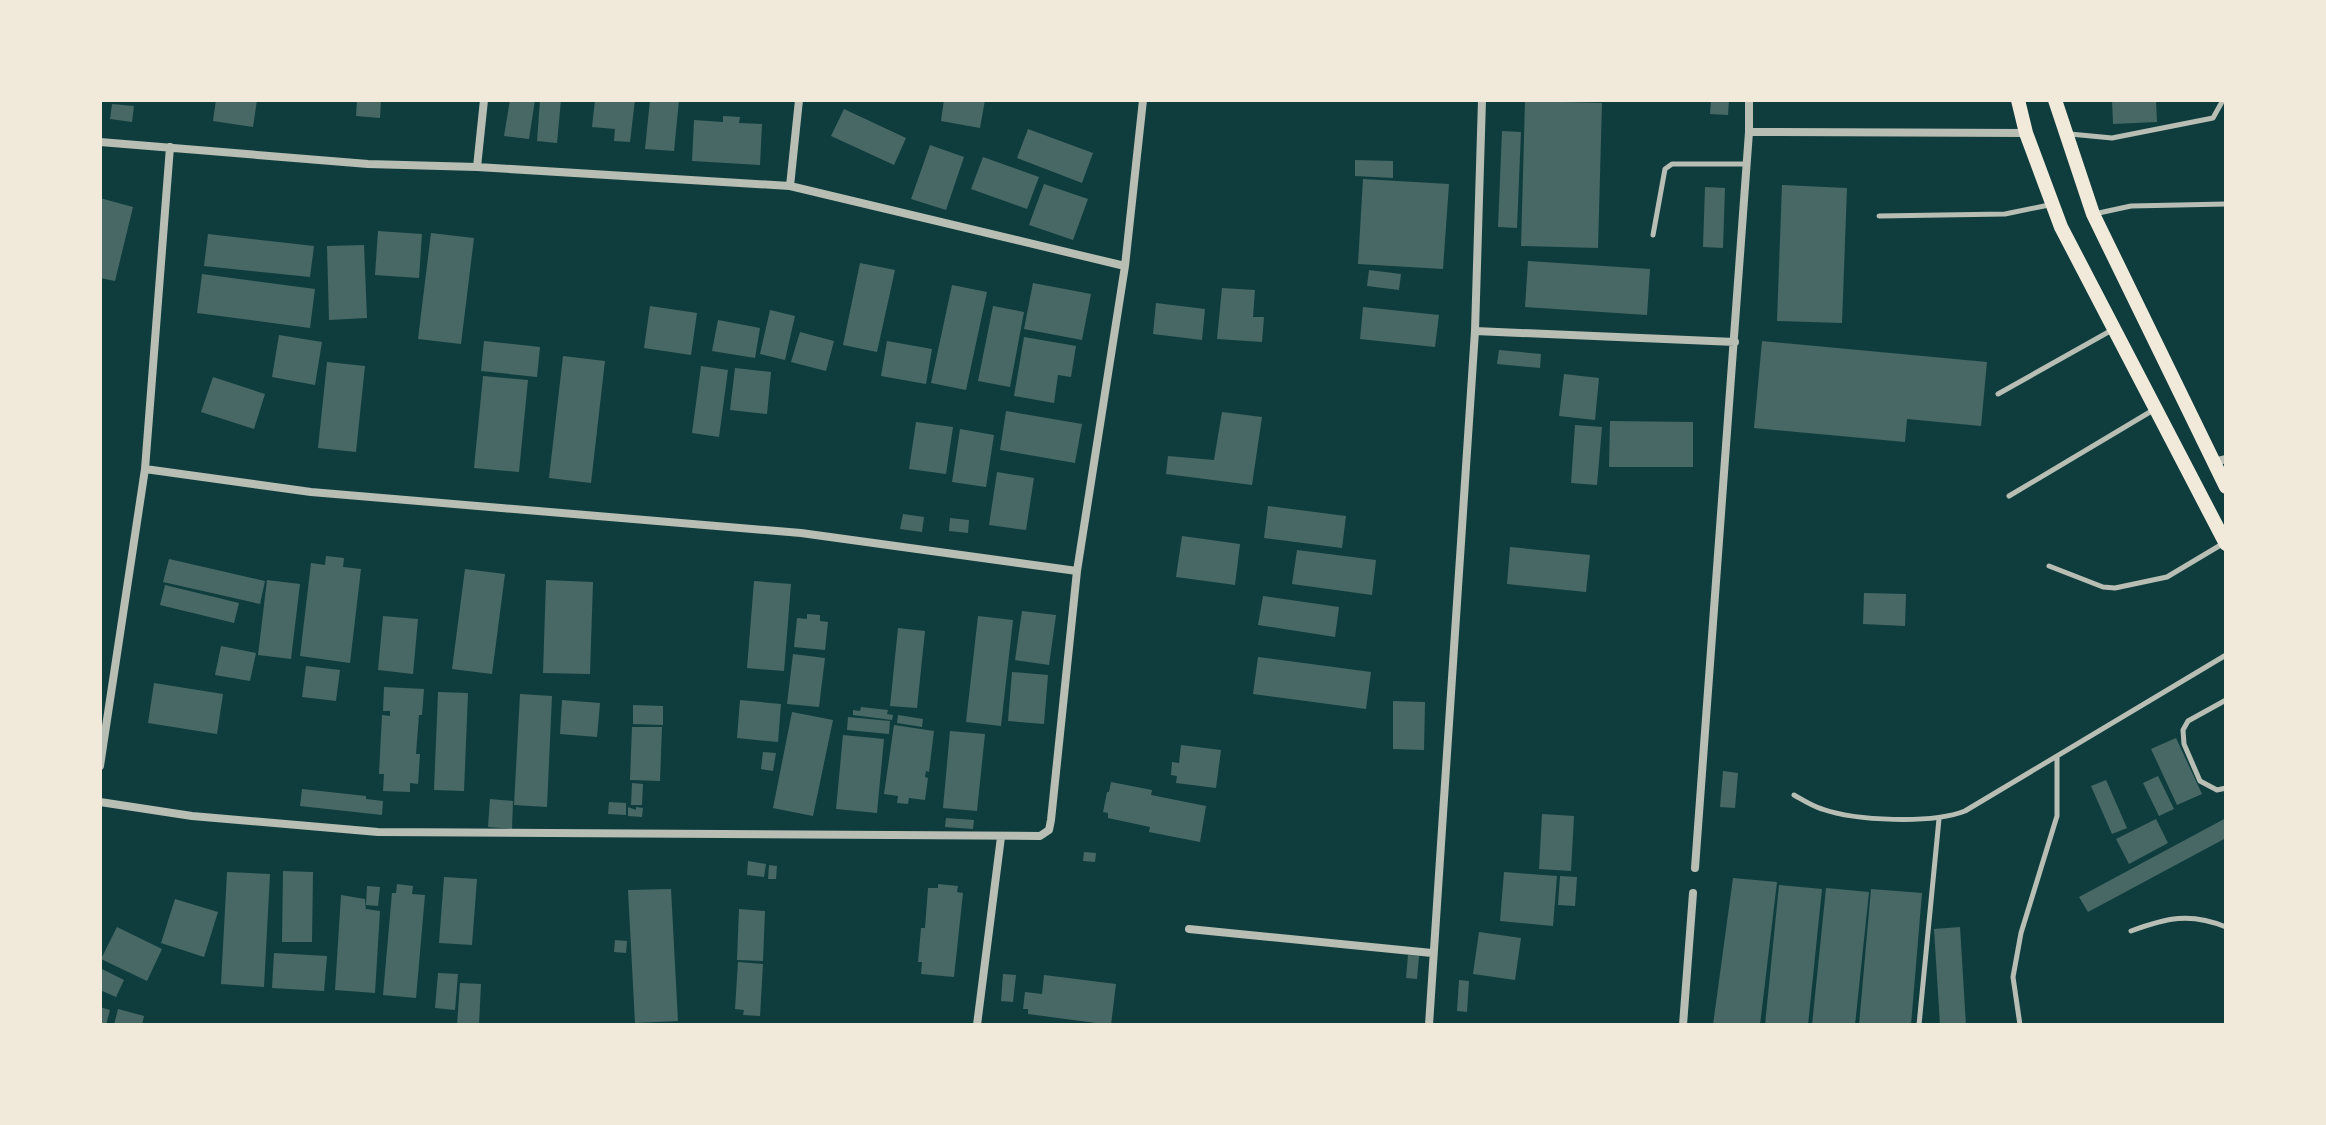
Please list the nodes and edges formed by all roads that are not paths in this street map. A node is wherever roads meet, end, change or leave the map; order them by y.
1 (484, 100) edge
2 (799, 100) edge
3 (1143, 100) edge
4 (1482, 100) edge
5 (1749, 100) edge
6 (2018, 100) edge
7 (2055, 100) edge
8 (2223, 100) edge
9 (1749, 132) junction
10 (2026, 133) junction
11 (2065, 134) junction
12 (100, 142) edge
13 (170, 147) junction
14 (1747, 164) junction
15 (477, 167) junction
16 (790, 186) junction
17 (2226, 204) edge
18 (2053, 205) junction
19 (2093, 214) junction
20 (1879, 216) dead end
21 (1653, 235) dead end
22 (1125, 266) junction
23 (2114, 329) junction
24 (1475, 331) junction
25 (1735, 342) junction
26 (1998, 394) dead end
27 (2156, 409) junction
28 (2220, 460) edge
29 (145, 469) junction
30 (2226, 487) edge
31 (2009, 496) dead end
32 (2226, 543) edge
33 (2049, 566) dead end
34 (1077, 571) junction
35 (2226, 655) edge
36 (2226, 700) edge
37 (2057, 756) junction
38 (100, 766) edge
39 (2226, 788) edge
40 (1794, 795) dead end
41 (100, 802) edge
42 (1939, 819) junction
43 (1001, 837) junction
44 (1695, 868) dead end
45 (1693, 893) dead end
46 (2226, 927) edge
47 (1189, 929) dead end
48 (2131, 931) dead end
49 (1432, 953) junction
50 (977, 1025) edge
51 (1429, 1025) edge
52 (1683, 1025) edge
53 (1919, 1025) edge
54 (2020, 1025) edge

1 - 15 street
2 - 16 street
3 - 22 street
4 - 24 street
5 - 9 street
6 - 10 main road
7 - 11 main road
8 - 11 lane
9 - 10 street
9 - 14 street
10 - 18 main road
11 - 19 main road
12 - 13 street
13 - 15 street
13 - 29 street
14 - 21 lane
14 - 25 street
15 - 16 street
16 - 22 street
17 - 19 lane
18 - 20 lane
18 - 23 main road
19 - 28 main road
22 - 34 street
23 - 26 lane
23 - 27 main road
24 - 25 street
24 - 49 street
25 - 44 street
27 - 31 lane
27 - 32 main road
28 - 30 main road
29 - 34 street
29 - 38 street
32 - 33 lane
34 - 43 street
35 - 37 lane
36 - 39 lane
37 - 42 lane
37 - 54 lane
40 - 42 lane
41 - 43 street
42 - 53 lane
43 - 50 street
45 - 52 street
46 - 48 lane
47 - 49 street
49 - 51 street

